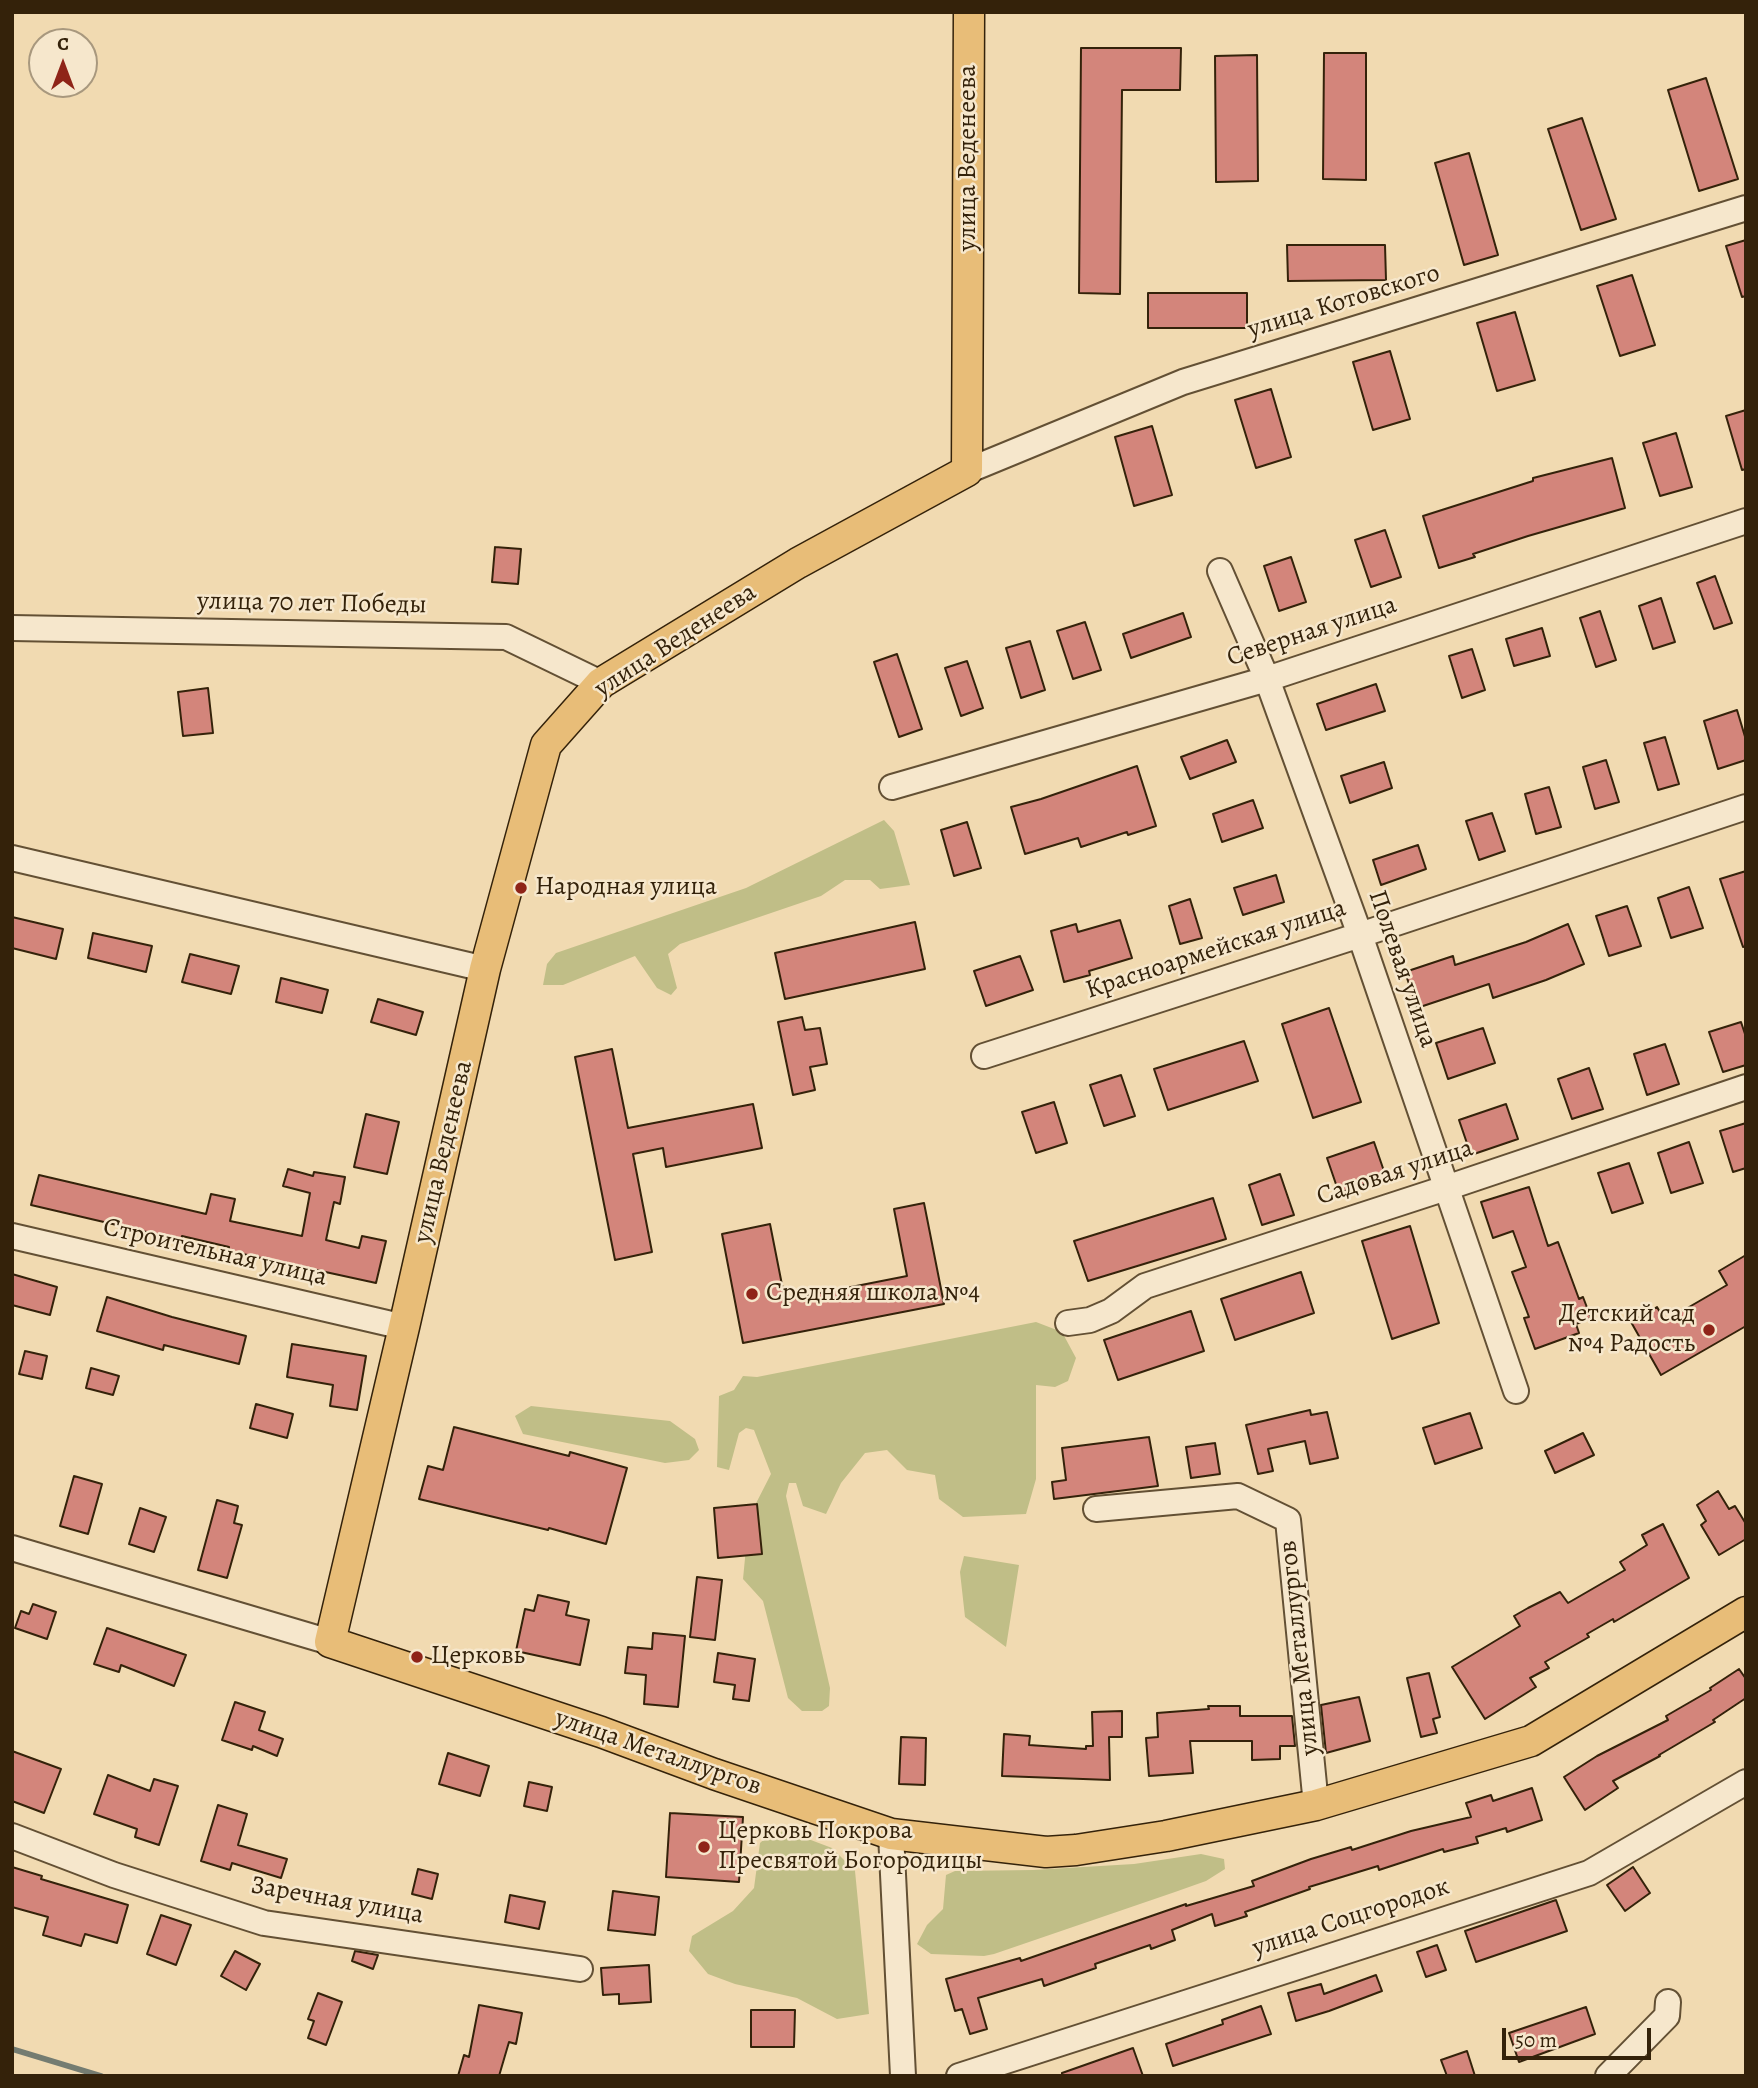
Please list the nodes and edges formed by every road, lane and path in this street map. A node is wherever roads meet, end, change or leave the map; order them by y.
1 (969, 12) edge
2 (1746, 208) edge
3 (967, 471) junction
4 (1746, 521) edge
5 (1220, 571) dead end
6 (12, 628) edge
7 (1267, 679) junction
8 (601, 683) junction
9 (892, 787) dead end
10 (1746, 807) edge
11 (12, 858) edge
12 (1360, 935) junction
13 (485, 969) junction
14 (984, 1056) dead end
15 (1746, 1087) edge
16 (1446, 1188) junction
17 (12, 1236) edge
18 (1068, 1323) dead end
19 (404, 1327) junction
20 (1516, 1391) dead end
21 (1096, 1509) dead end
22 (12, 1548) edge
23 (1746, 1612) edge
24 (330, 1642) junction
25 (1746, 1782) edge
26 (1316, 1805) junction
27 (891, 1834) junction
28 (12, 1836) edge
29 (580, 1969) dead end
30 (1668, 2002) dead end
31 (903, 2076) edge
32 (959, 2076) edge
33 (1608, 2076) edge

1 - 3 main road, улица Веденеева
2 - 3 street, улица Котовского
3 - 8 main road, улица Веденеева
4 - 7 street, Северная улица
5 - 7 street, Полевая улица
6 - 8 street, улица 70 лет Победы
7 - 9 street, Северная улица
7 - 12 street, Полевая улица
8 - 13 main road, улица Веденеева
10 - 12 street, Красноармейская улица
11 - 13 street
12 - 14 street, Красноармейская улица
12 - 16 street, Полевая улица
13 - 19 main road, улица Веденеева
15 - 16 street, Садовая улица
16 - 18 street, Садовая улица
16 - 20 street, Полевая улица
17 - 19 street, Строительная улица
19 - 24 main road, улица Веденеева
21 - 26 street, улица Металлургов
22 - 24 street, улица Металлургов
23 - 26 main road, улица Металлургов
24 - 27 main road, улица Металлургов
25 - 32 street, улица Соцгородок
26 - 27 main road, улица Металлургов
27 - 31 street
28 - 29 street, Заречная улица
30 - 33 street

